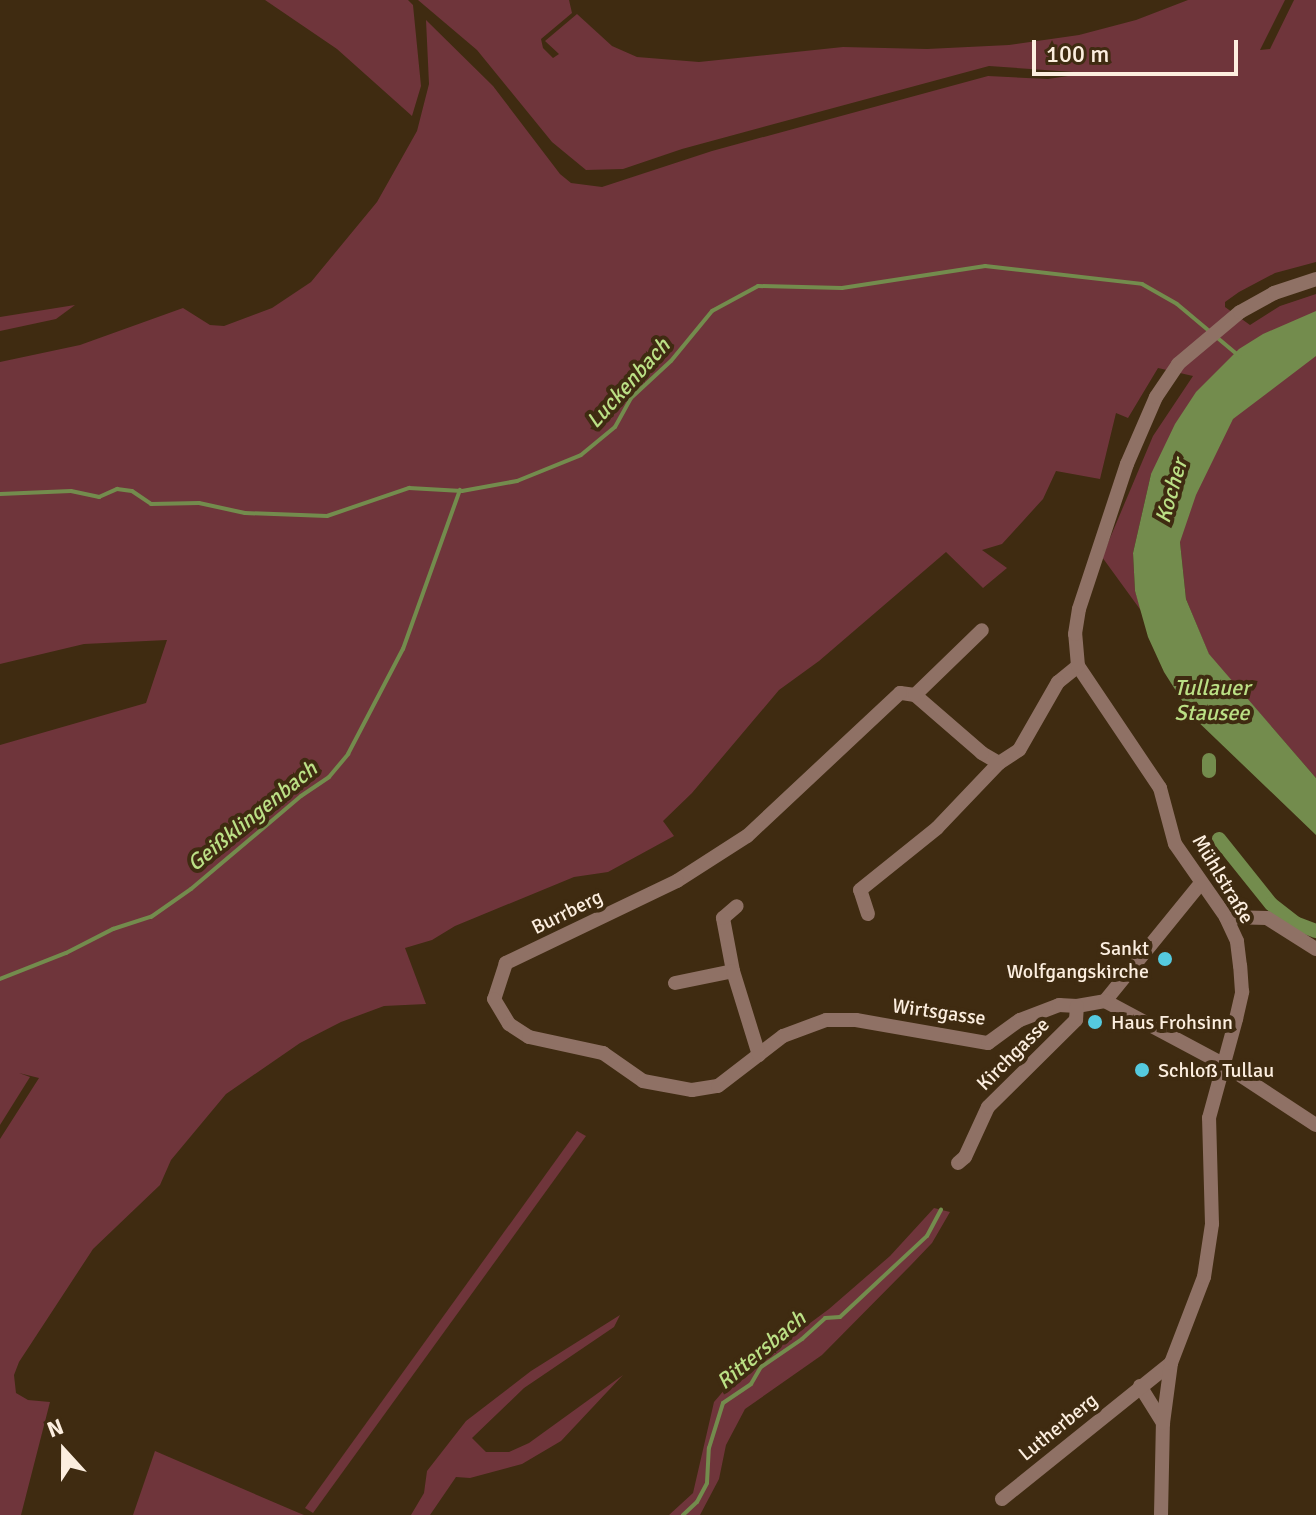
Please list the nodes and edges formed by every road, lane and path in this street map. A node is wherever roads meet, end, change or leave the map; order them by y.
1 (1316, 279) edge
2 (982, 630) dead end
3 (1078, 666) junction
4 (915, 695) junction
5 (999, 763) junction
6 (1201, 883) junction
7 (737, 906) dead end
8 (868, 914) dead end
9 (1226, 917) junction
10 (1316, 949) edge
11 (733, 971) junction
12 (675, 983) dead end
13 (1105, 1001) junction
14 (1077, 1006) junction
15 (836, 1019) joint
16 (759, 1055) junction
17 (1223, 1064) junction
18 (1316, 1125) edge
19 (958, 1163) dead end
20 (1171, 1363) junction
21 (1140, 1386) junction
22 (1163, 1423) junction
23 (1002, 1499) dead end
24 (1161, 1515) edge

1 - 3 street
2 - 4 street, Burrberg
3 - 5 street
3 - 6 street, Mühlstraße
4 - 5 street
4 - 16 street, Burrberg
5 - 8 street
6 - 9 street, Mühlstraße
6 - 13 street
7 - 11 street
9 - 10 street
9 - 17 street, Mühlstraße
11 - 12 street
11 - 16 street
13 - 14 street
13 - 17 street
14 - 15 street, Wirtsgasse
14 - 19 street, Kirchgasse
15 - 16 street, Burrberg
17 - 18 street
17 - 20 street, Mühlstraße
20 - 21 street, Lutherberg
20 - 22 street, Mühlstraße
21 - 22 street
21 - 23 street, Lutherberg
22 - 24 street, Mühlstraße

